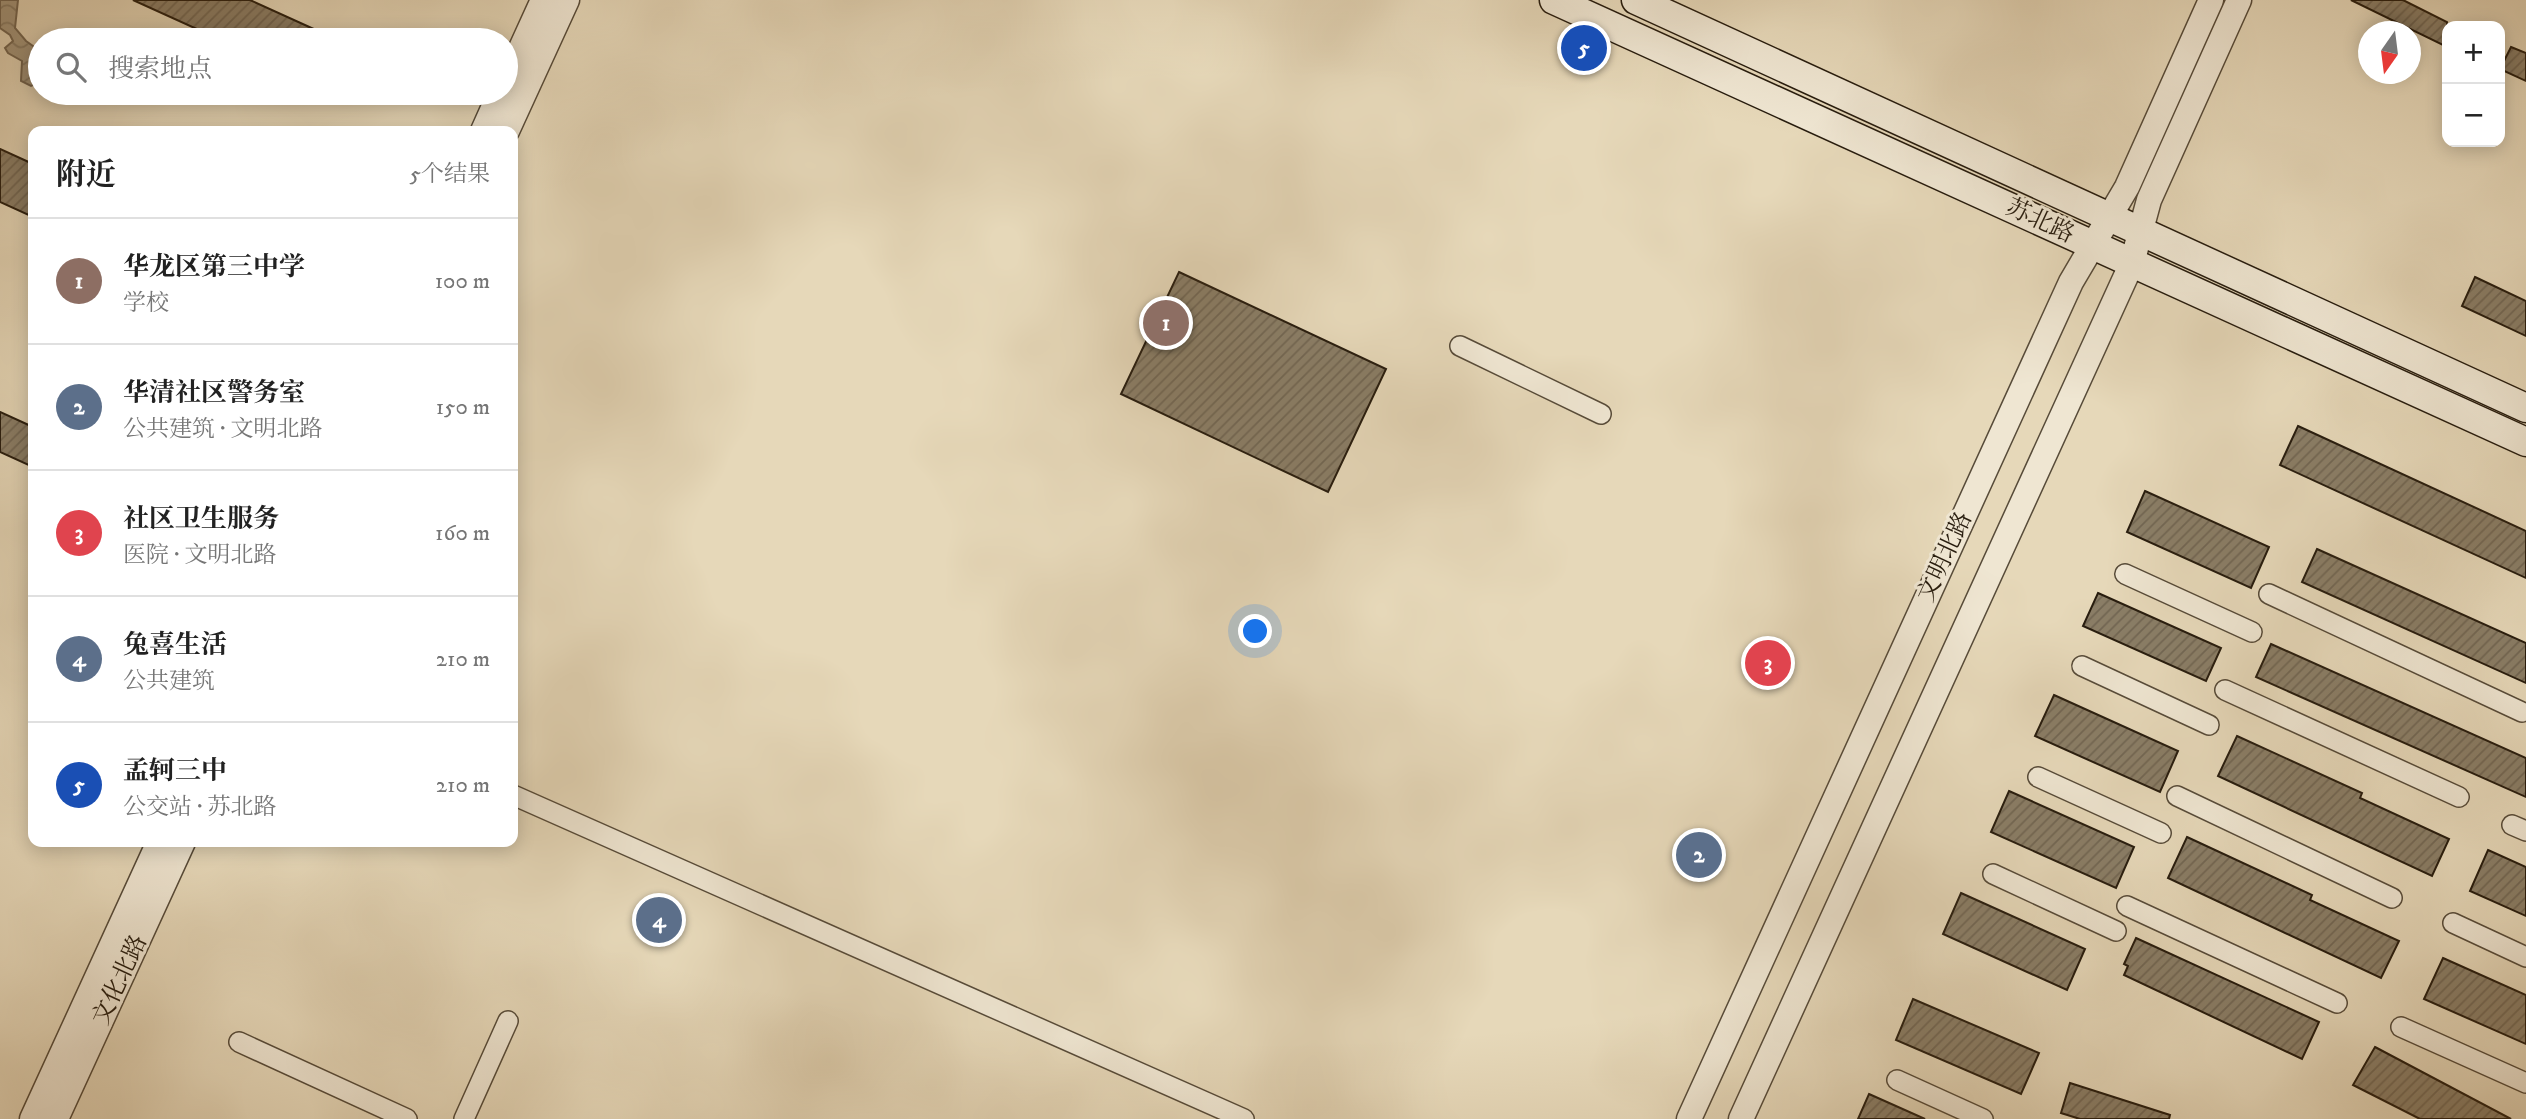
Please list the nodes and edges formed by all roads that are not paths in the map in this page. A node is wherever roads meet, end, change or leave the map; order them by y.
1 (542, 0) edge
2 (567, 0) edge
3 (1554, 0) edge
4 (1636, 0) edge
5 (2211, 0) edge
6 (2239, 0) edge
7 (518, 54) edge
8 (495, 105) edge
9 (485, 126) edge
10 (509, 126) edge
11 (2110, 217) junction
12 (2140, 232) junction
13 (2094, 246) junction
14 (2132, 262) junction
15 (1460, 346) dead end
16 (2526, 408) edge
17 (1601, 414) dead end
18 (2526, 442) edge
19 (2125, 574) dead end
20 (2269, 594) dead end
21 (2252, 632) dead end
22 (2082, 666) dead end
23 (2225, 690) dead end
24 (2522, 712) dead end
25 (2209, 724) dead end
26 (2038, 777) dead end
27 (2177, 796) dead end
28 (2459, 797) dead end
29 (518, 798) edge
30 (2161, 833) dead end
31 (157, 847) edge
32 (181, 847) edge
33 (1993, 874) dead end
34 (2392, 898) dead end
35 (2127, 906) dead end
36 (2453, 923) dead end
37 (2116, 931) dead end
38 (2526, 957) edge
39 (2337, 1003) dead end
40 (508, 1021) dead end
41 (2401, 1027) dead end
42 (239, 1042) dead end
43 (1896, 1080) dead end
44 (2526, 1083) edge
45 (32, 1119) edge
46 (56, 1119) edge
47 (407, 1119) edge
48 (464, 1119) edge
49 (1244, 1119) edge
50 (1689, 1119) edge
51 (1741, 1119) edge
52 (1983, 1119) edge

1 - 7 street
2 - 10 street
3 - 13 main road, 苏北路
4 - 11 main road, 苏北路
5 - 11 street, 文明北路
6 - 12 street, 文明北路
8 - 9 street
11 - 12 main road, 苏北路
11 - 13 street, 文明北路
12 - 14 street, 文明北路
12 - 16 main road, 苏北路
13 - 14 main road, 苏北路
13 - 50 street, 文明北路
14 - 18 main road, 苏北路
14 - 51 street, 文明北路
15 - 17 street
19 - 21 street
20 - 24 street
22 - 25 street
23 - 28 street
26 - 30 street
27 - 34 street
29 - 49 street
31 - 45 street, 文化北路
32 - 46 street, 文化北路
33 - 37 street
35 - 39 street
36 - 38 street
40 - 48 street
41 - 44 street
42 - 47 street
43 - 52 street

